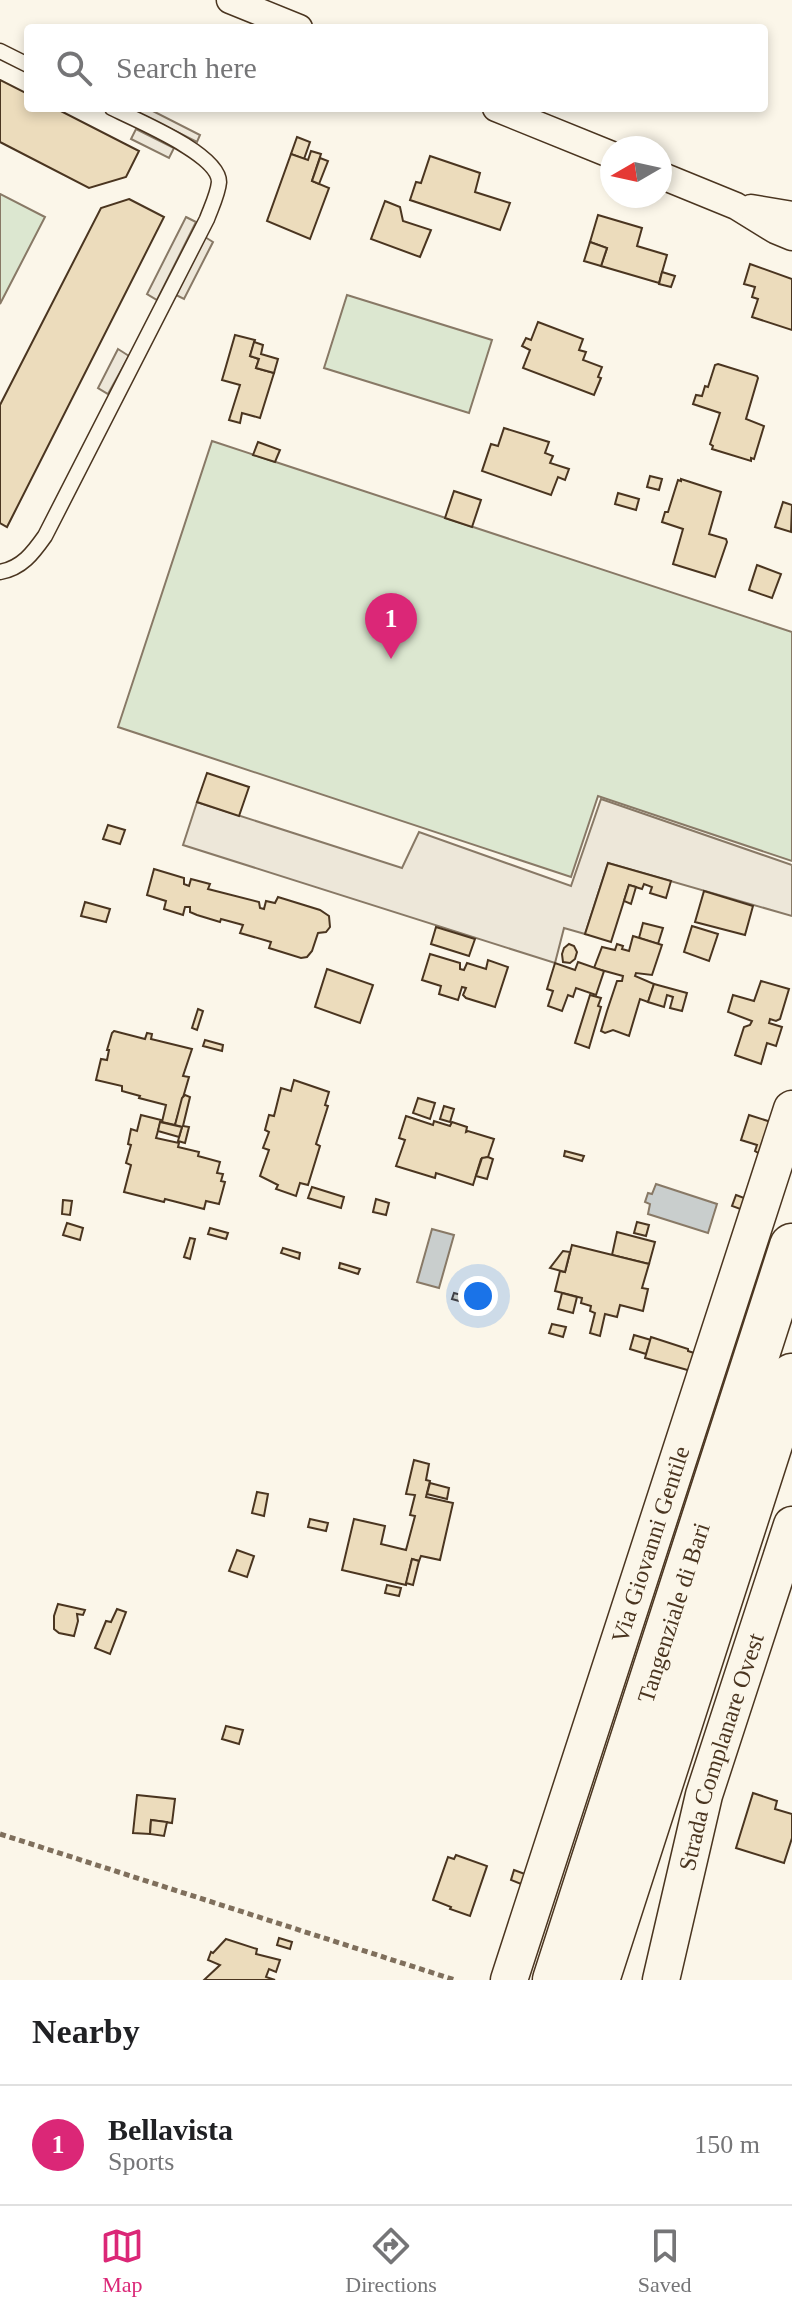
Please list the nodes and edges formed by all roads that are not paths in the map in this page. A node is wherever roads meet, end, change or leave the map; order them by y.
1 (230, 0) edge
2 (289, 24) edge
3 (0, 51) edge
4 (24, 63) edge
5 (120, 112) edge
6 (506, 112) edge
7 (600, 150) edge
8 (672, 180) edge
9 (736, 206) junction
10 (792, 215) edge
11 (792, 237) edge
12 (0, 572) edge
13 (792, 1109) edge
14 (792, 1246) edge
15 (792, 1376) edge
16 (792, 1525) edge
17 (639, 1852) junction
18 (509, 1980) edge
19 (555, 1980) edge
20 (597, 1980) edge
21 (623, 1980) edge
22 (661, 1980) edge

1 - 2 street
3 - 4 lane
5 - 12 lane
6 - 7 street
8 - 9 street
9 - 10 street
9 - 11 street
13 - 18 street, Via Giovanni Gentile
14 - 19 highway, Tangenziale di Bari
15 - 17 highway, Tangenziale di Bari
16 - 22 street, Strada Complanare Ovest
17 - 20 highway, Tangenziale di Bari
17 - 21 highway

